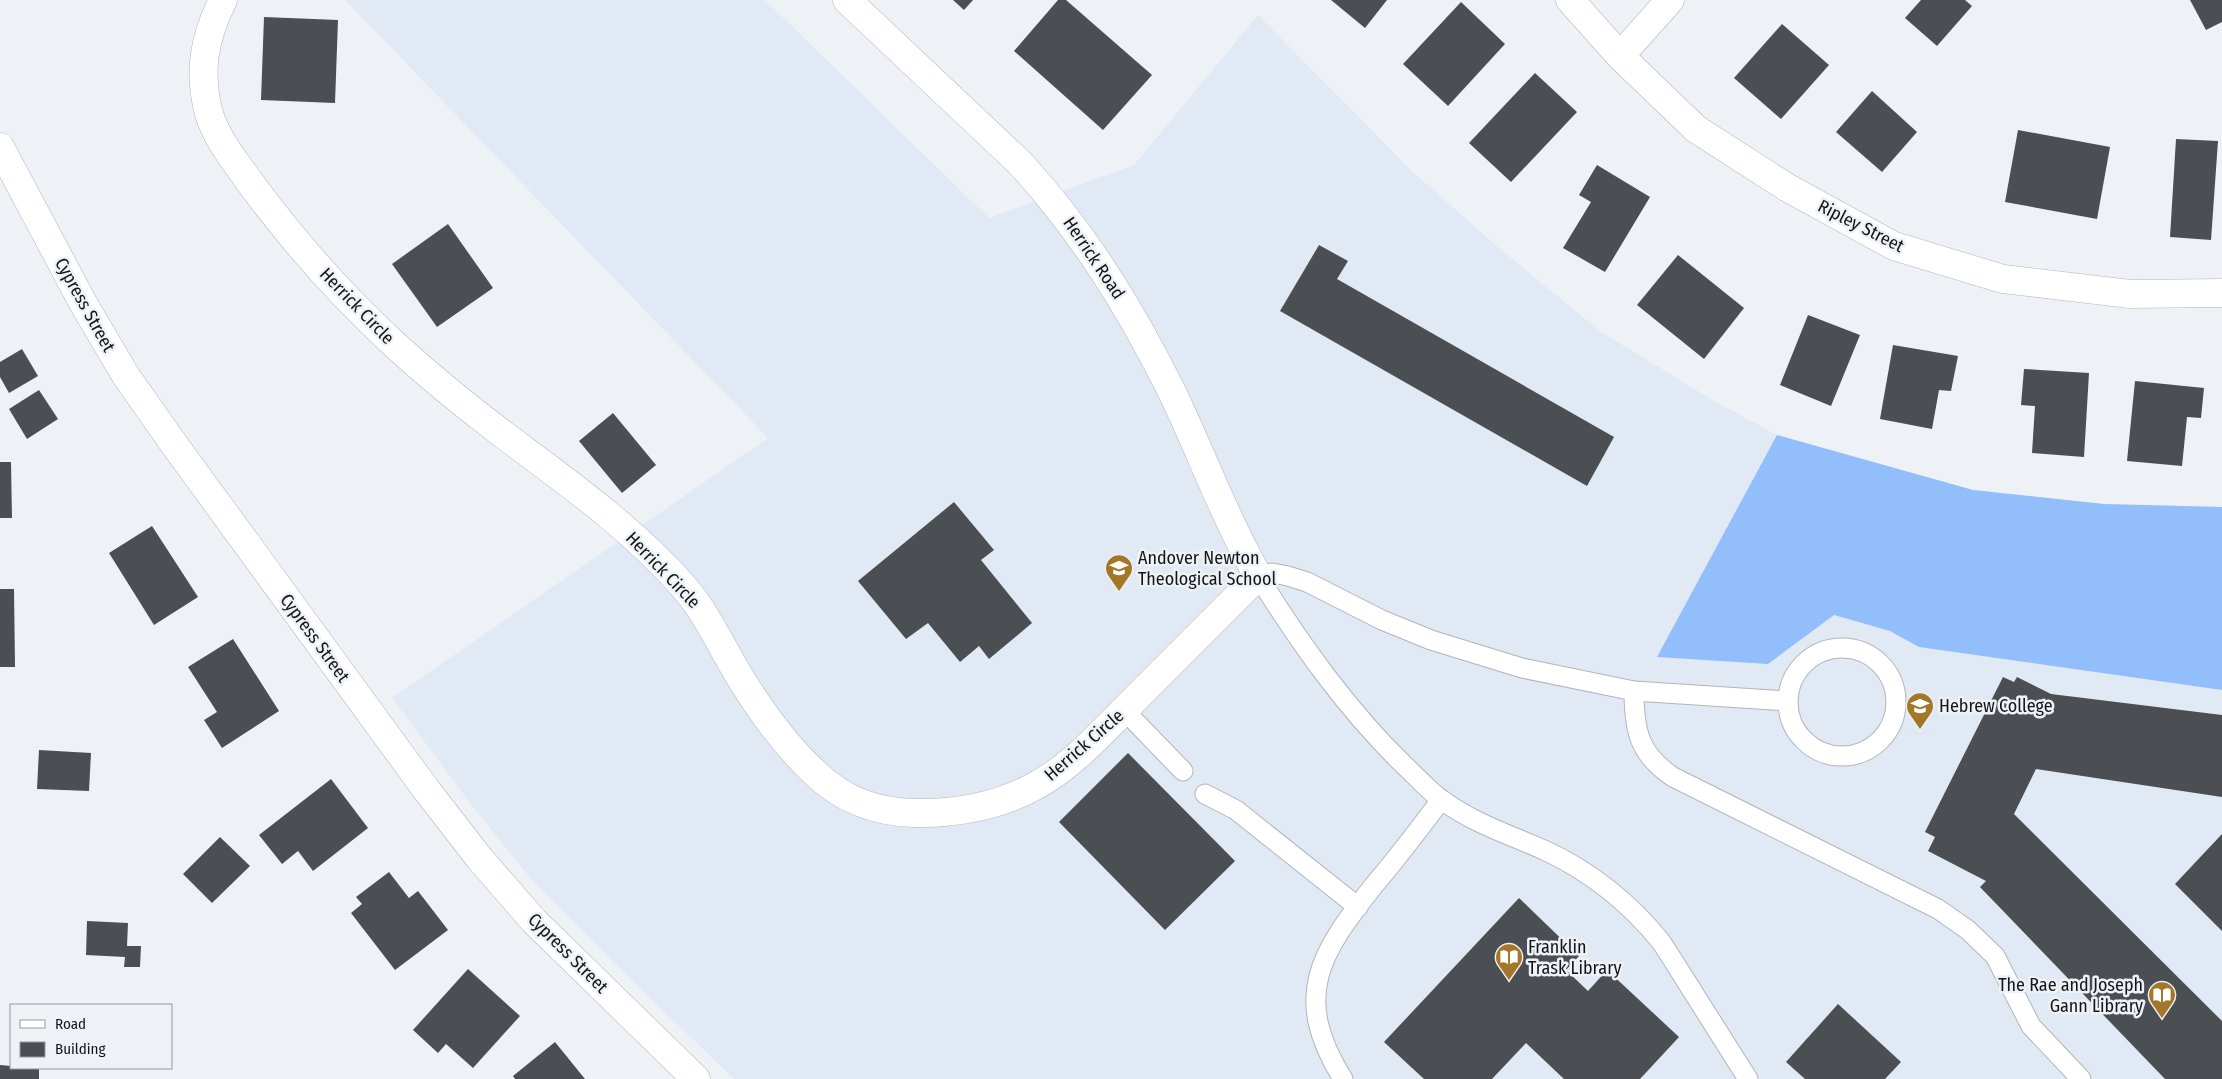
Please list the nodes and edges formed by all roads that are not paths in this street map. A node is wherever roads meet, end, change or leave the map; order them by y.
1 (223, 0) edge
2 (847, 0) edge
3 (1570, 0) edge
4 (1670, 0) edge
5 (1620, 56) junction
6 (0, 147) edge
7 (2222, 293) edge
8 (1258, 576) junction
9 (1634, 691) junction
10 (1787, 701) junction
11 (1124, 710) junction
12 (1183, 771) dead end
13 (1205, 794) dead end
14 (1441, 800) junction
15 (1358, 906) junction
16 (696, 1079) edge
17 (1343, 1079) edge
18 (1748, 1079) edge
19 (2082, 1079) edge

1 - 11 street, Herrick Circle
2 - 8 street, Herrick Road
3 - 5 street, Ripley Street
4 - 5 street
5 - 7 street, Ripley Street
6 - 16 street, Cypress Street
8 - 9 lane
8 - 11 street, Herrick Circle
8 - 14 lane
9 - 10 lane
9 - 19 lane
10 - 10 lane
11 - 12 lane
13 - 15 lane
14 - 15 lane
14 - 18 lane
15 - 17 lane

